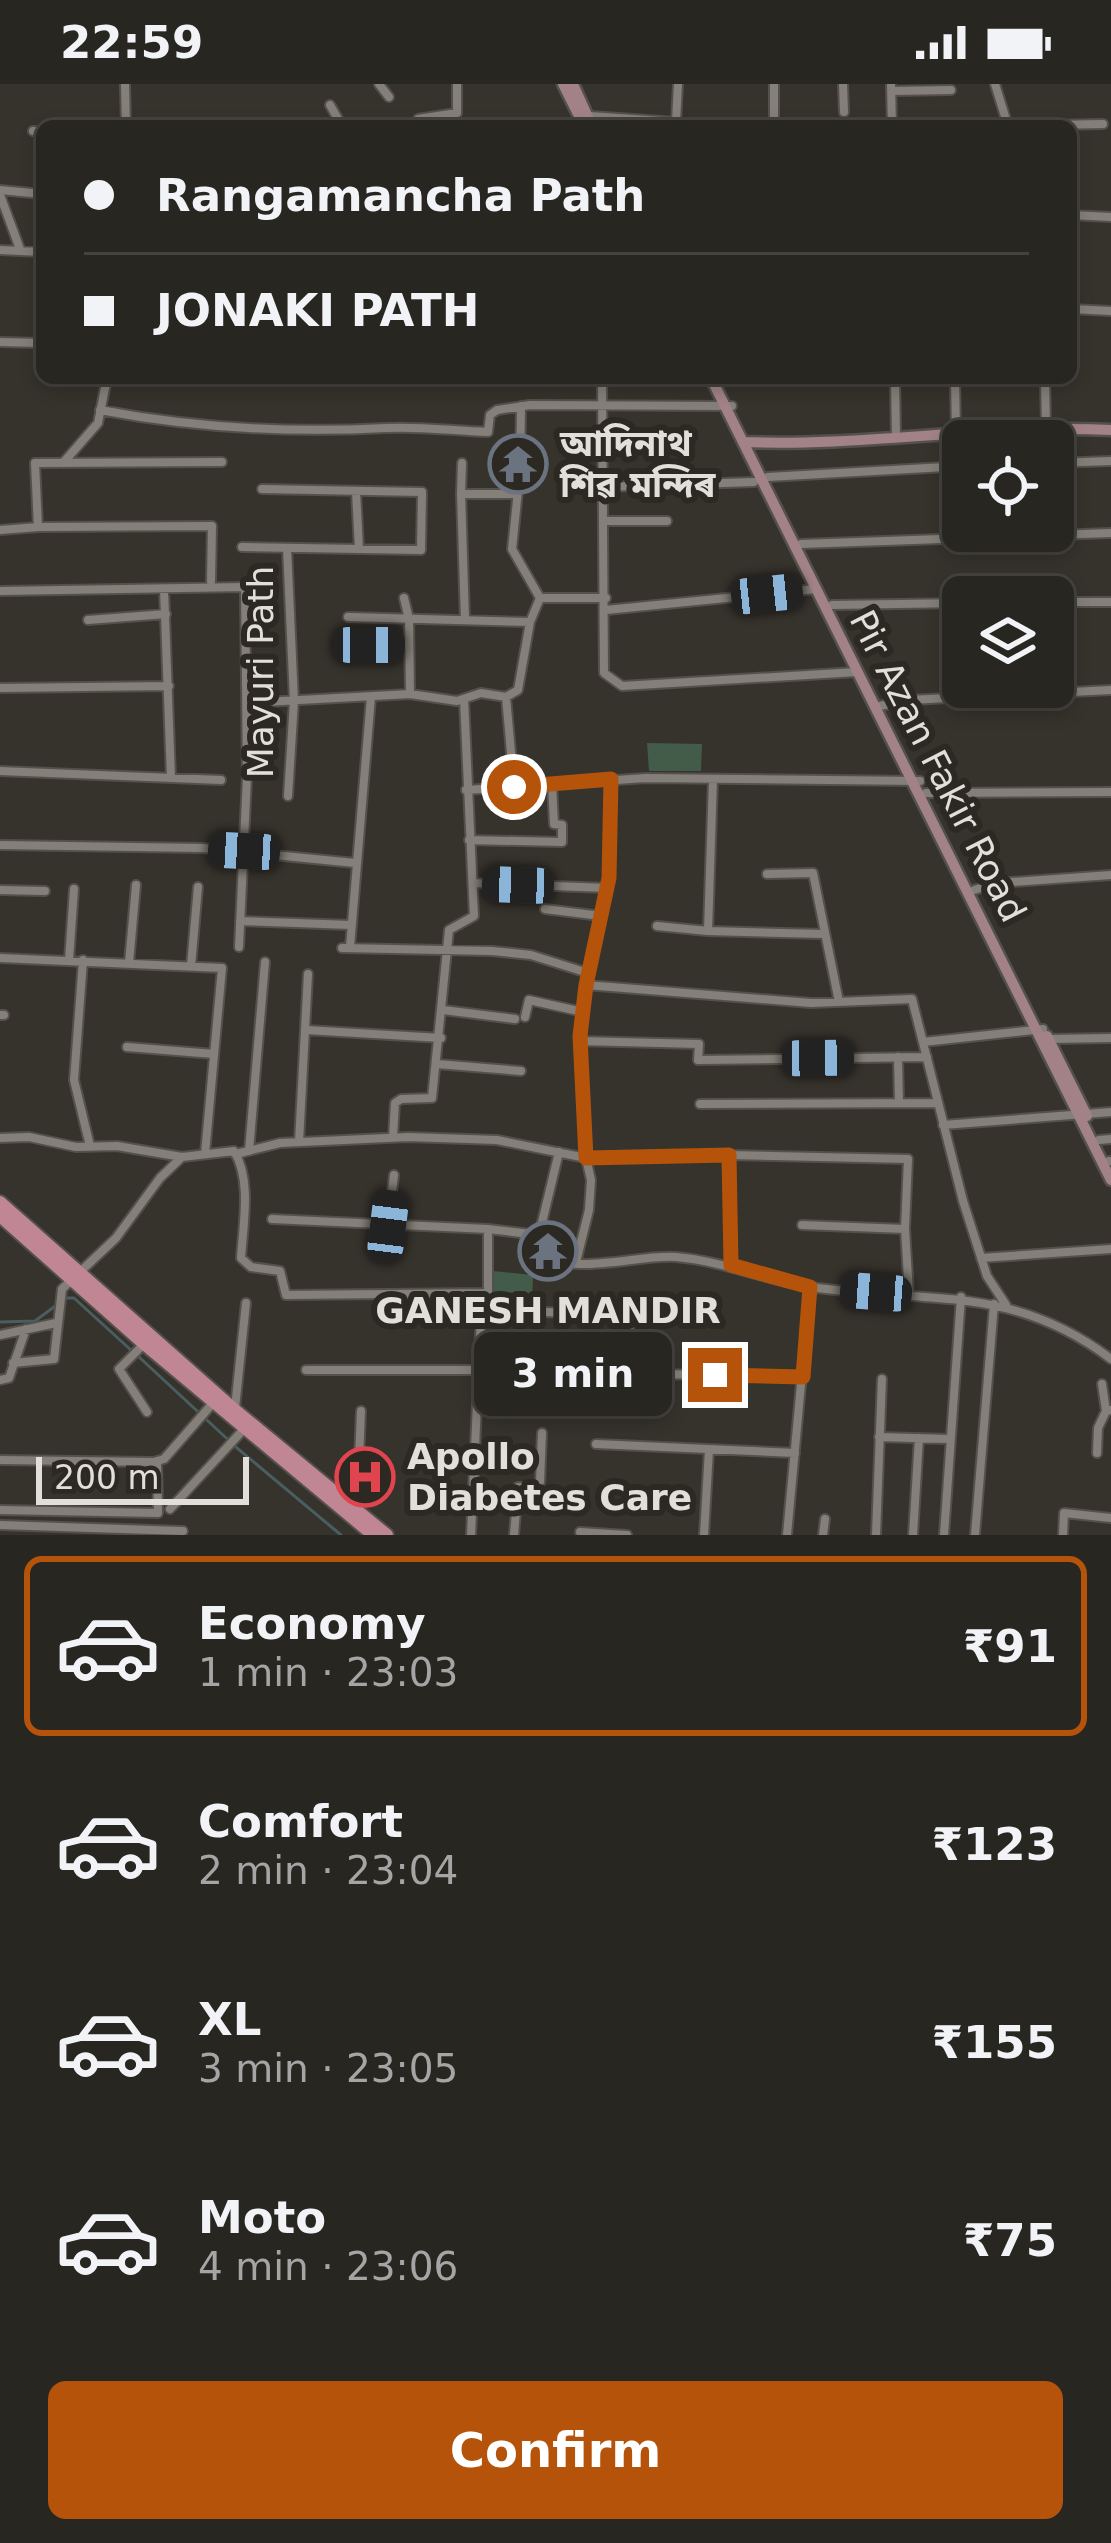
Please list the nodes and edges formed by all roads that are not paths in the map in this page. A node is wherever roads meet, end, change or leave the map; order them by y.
1 (124, 84) edge
2 (379, 84) edge
3 (457, 84) edge
4 (563, 84) edge
5 (573, 84) edge
6 (678, 84) edge
7 (775, 84) edge
8 (844, 84) edge
9 (995, 84) edge
10 (891, 87) edge
11 (951, 90) dead end
12 (388, 97) dead end
13 (330, 105) dead end
14 (844, 112) dead end
15 (774, 116) dead end
16 (126, 120) edge
17 (339, 120) edge
18 (418, 120) edge
19 (585, 120) edge
20 (586, 120) edge
21 (676, 120) edge
22 (892, 120) edge
23 (1006, 120) edge
24 (1103, 124) dead end
25 (1077, 125) edge
26 (0, 193) edge
27 (36, 194) edge
28 (1077, 215) edge
29 (1111, 217) edge
30 (20, 249) junction
31 (0, 250) edge
32 (36, 251) edge
33 (1077, 309) edge
34 (1111, 311) edge
35 (0, 342) edge
36 (36, 343) edge
37 (106, 384) edge
38 (602, 384) edge
39 (717, 384) edge
40 (895, 384) edge
41 (955, 384) edge
42 (1045, 384) edge
43 (603, 404) junction
44 (521, 406) junction
45 (728, 406) junction
46 (100, 410) junction
47 (956, 420) edge
48 (1046, 420) edge
49 (1074, 428) edge
50 (1111, 430) edge
51 (942, 435) edge
52 (896, 437) junction
53 (748, 443) junction
54 (1111, 461) edge
55 (222, 462) dead end
56 (1074, 462) edge
57 (64, 463) junction
58 (462, 463) dead end
59 (942, 467) edge
60 (768, 477) junction
61 (754, 482) dead end
62 (603, 487) junction
63 (262, 489) dead end
64 (356, 490) junction
65 (461, 494) junction
66 (517, 494) junction
67 (603, 521) junction
68 (667, 521) dead end
69 (38, 527) junction
70 (0, 530) edge
71 (1111, 533) edge
72 (801, 544) junction
73 (242, 547) dead end
74 (287, 548) junction
75 (358, 549) junction
76 (212, 581) dead end
77 (816, 589) junction
78 (164, 590) junction
79 (0, 591) edge
80 (404, 598) dead end
81 (539, 598) junction
82 (606, 598) junction
83 (1074, 602) edge
84 (1111, 602) edge
85 (942, 604) edge
86 (832, 605) junction
87 (606, 610) junction
88 (166, 614) junction
89 (349, 617) dead end
90 (409, 619) junction
91 (88, 620) dead end
92 (465, 620) junction
93 (530, 622) junction
94 (369, 645) dead end
95 (409, 645) junction
96 (857, 672) junction
97 (170, 686) junction
98 (0, 688) edge
99 (1111, 690) edge
100 (410, 694) junction
101 (371, 697) junction
102 (506, 697) junction
103 (464, 699) junction
104 (294, 701) junction
105 (247, 703) junction
106 (878, 706) junction
107 (0, 771) edge
108 (171, 778) junction
109 (611, 779) junction
110 (713, 779) junction
111 (221, 780) dead end
112 (552, 784) junction
113 (919, 785) junction
114 (514, 787) junction
115 (466, 790) junction
116 (1111, 792) edge
117 (288, 796) dead end
118 (469, 840) junction
119 (0, 844) edge
120 (244, 851) junction
121 (355, 863) junction
122 (767, 874) dead end
123 (1111, 875) edge
124 (473, 883) junction
125 (136, 885) dead end
126 (198, 887) dead end
127 (607, 888) junction
128 (74, 889) dead end
129 (0, 890) edge
130 (974, 890) junction
131 (45, 891) dead end
132 (545, 909) dead end
133 (601, 916) junction
134 (240, 921) junction
135 (351, 925) junction
136 (657, 926) dead end
137 (708, 931) junction
138 (824, 934) junction
139 (239, 947) dead end
140 (448, 952) junction
141 (0, 958) edge
142 (69, 960) junction
143 (83, 960) junction
144 (265, 962) dead end
145 (129, 963) junction
146 (190, 966) junction
147 (588, 973) junction
148 (308, 974) dead end
149 (586, 985) junction
150 (839, 1002) junction
151 (443, 1010) junction
152 (583, 1012) junction
153 (306, 1030) junction
154 (1042, 1033) junction
155 (441, 1038) junction
156 (1111, 1038) edge
157 (580, 1041) junction
158 (923, 1042) junction
159 (127, 1047) dead end
160 (214, 1054) junction
161 (927, 1057) junction
162 (898, 1058) junction
163 (437, 1064) junction
164 (521, 1071) dead end
165 (937, 1102) junction
166 (899, 1103) junction
167 (700, 1104) dead end
168 (1111, 1112) edge
169 (1078, 1114) junction
170 (943, 1125) junction
171 (393, 1137) junction
172 (0, 1138) edge
173 (1105, 1140) edge
174 (299, 1142) junction
175 (91, 1147) junction
176 (248, 1151) junction
177 (559, 1152) junction
178 (205, 1154) junction
179 (236, 1154) junction
180 (729, 1155) junction
181 (182, 1156) junction
182 (586, 1158) junction
183 (1110, 1162) edge
184 (394, 1175) dead end
185 (1111, 1180) edge
186 (0, 1202) edge
187 (0, 1216) edge
188 (272, 1220) dead end
189 (802, 1225) dead end
190 (388, 1226) junction
191 (488, 1229) junction
192 (905, 1229) junction
193 (539, 1234) junction
194 (1111, 1250) edge
195 (981, 1258) junction
196 (577, 1262) junction
197 (731, 1265) junction
198 (76, 1276) junction
199 (810, 1287) junction
200 (482, 1294) junction
201 (909, 1294) junction
202 (961, 1298) junction
203 (246, 1303) dead end
204 (994, 1304) junction
205 (1006, 1306) junction
206 (56, 1323) junction
207 (26, 1329) junction
208 (0, 1335) edge
209 (138, 1351) junction
210 (1111, 1360) edge
211 (14, 1363) junction
212 (306, 1370) dead end
213 (478, 1370) junction
214 (627, 1373) junction
215 (803, 1377) junction
216 (882, 1378) dead end
217 (0, 1380) edge
218 (1102, 1384) dead end
219 (235, 1410) junction
220 (1108, 1410) edge
221 (361, 1411) dead end
222 (147, 1412) dead end
223 (207, 1413) junction
224 (542, 1433) dead end
225 (879, 1437) junction
226 (236, 1438) junction
227 (919, 1438) junction
228 (950, 1439) junction
229 (596, 1444) dead end
230 (709, 1450) junction
231 (796, 1453) junction
232 (1097, 1453) dead end
233 (0, 1460) edge
234 (157, 1461) junction
235 (170, 1509) dead end
236 (0, 1510) edge
237 (355, 1514) junction
238 (1111, 1518) edge
239 (825, 1519) dead end
240 (0, 1525) edge
241 (183, 1531) dead end
242 (580, 1532) edge
243 (347, 1534) edge
244 (373, 1535) edge
245 (387, 1535) edge
246 (471, 1535) edge
247 (514, 1535) edge
248 (626, 1535) edge
249 (704, 1535) edge
250 (787, 1535) edge
251 (823, 1535) edge
252 (876, 1535) edge
253 (913, 1535) edge
254 (944, 1535) edge
255 (975, 1535) edge
256 (1063, 1535) edge

1 - 16 street
2 - 12 street
3 - 18 street
4 - 19 main road
5 - 20 main road
6 - 21 street
7 - 15 street
8 - 14 street
9 - 23 street
10 - 11 street
10 - 22 street
13 - 17 street
24 - 25 street
26 - 27 street
26 - 30 street
28 - 29 street
30 - 31 street
30 - 32 street
33 - 34 street
35 - 36 street
37 - 46 street
38 - 43 street
39 - 45 main road, Pir Azan Fakir Road
40 - 52 street
41 - 47 street
42 - 48 street
43 - 44 street
43 - 45 street
43 - 62 street
44 - 46 street
44 - 66 street
45 - 53 main road, Pir Azan Fakir Road
46 - 57 street
49 - 50 main road
51 - 52 main road
52 - 53 main road
53 - 60 main road, Pir Azan Fakir Road
53 - 77 main road, Pir Azan Fakir Road
54 - 56 street
55 - 57 street
57 - 69 street
58 - 65 street
59 - 60 street
60 - 72 main road, Pir Azan Fakir Road
61 - 62 street
62 - 67 street
63 - 64 street
64 - 75 street
64 - 75 street
65 - 66 street
65 - 92 street
66 - 81 street
67 - 68 street
67 - 82 street
69 - 70 street
69 - 76 street
71 - 72 street
72 - 86 main road, Pir Azan Fakir Road
73 - 74 street
74 - 75 street
74 - 104 street, Mayuri Path
77 - 87 street
77 - 96 main road, Pir Azan Fakir Road
78 - 79 street
78 - 88 street
78 - 105 street
80 - 90 street
81 - 82 street
81 - 93 street
82 - 87 street
83 - 84 street
85 - 86 street
86 - 106 main road, Pir Azan Fakir Road
87 - 96 street
88 - 91 street
88 - 97 street
89 - 90 street
90 - 92 street
90 - 95 street
92 - 93 street
93 - 102 street
94 - 95 street
95 - 100 street
96 - 106 main road, Pir Azan Fakir Road
97 - 98 street
97 - 108 street
99 - 106 street
100 - 101 street
100 - 103 street
101 - 104 street
101 - 121 street
102 - 103 street
102 - 114 street
103 - 115 street
104 - 105 street
104 - 117 street, Mayuri Path
105 - 120 street
106 - 113 main road, Pir Azan Fakir Road
107 - 108 street
108 - 111 street
109 - 110 street
109 - 112 street
109 - 127 street
110 - 113 street
110 - 137 street
112 - 114 street
112 - 118 street
113 - 116 street
113 - 130 main road, Pir Azan Fakir Road
113 - 154 main road, Pir Azan Fakir Road
114 - 115 street
115 - 118 street
118 - 124 street
119 - 120 street
120 - 121 street
120 - 134 street
121 - 135 street
122 - 138 street
123 - 130 street
124 - 127 street
124 - 140 street
125 - 145 street
126 - 146 street
127 - 133 street
128 - 142 street
129 - 131 street
130 - 154 main road, Pir Azan Fakir Road
132 - 133 street
133 - 147 street
134 - 135 street
134 - 139 street
135 - 140 street
136 - 137 street
137 - 138 street
138 - 150 street
140 - 147 street
140 - 151 street
141 - 142 street
142 - 143 street
143 - 145 street
143 - 175 street
144 - 176 street
145 - 146 street
146 - 160 street
147 - 149 street
148 - 153 street
149 - 150 street
149 - 152 street
150 - 158 street
151 - 152 street
151 - 155 street
152 - 157 street
153 - 155 street
153 - 174 street
154 - 156 street
154 - 158 street
154 - 169 main road, Pir Azan Fakir Road
155 - 163 street
157 - 162 street
157 - 182 street
158 - 161 street
159 - 160 street
160 - 178 street
161 - 162 street
161 - 165 street
162 - 166 street
163 - 164 street
163 - 171 street
165 - 166 street
165 - 170 street
166 - 167 street
168 - 169 street
169 - 170 street
169 - 173 main road, Pir Azan Fakir Road
169 - 185 main road, Pir Azan Fakir Road
170 - 195 street
171 - 174 street
171 - 177 street
172 - 175 street
173 - 183 main road, Pir Azan Fakir Road
174 - 176 street
175 - 181 street
176 - 179 street
177 - 182 street
177 - 193 street
178 - 179 street
178 - 181 street
179 - 200 street
180 - 182 street
180 - 192 street
180 - 197 street
181 - 198 street
182 - 196 street
184 - 190 street
186 - 198 main road
187 - 198 main road
188 - 190 street
189 - 192 street
190 - 191 street
191 - 193 street
191 - 200 street
192 - 201 street
193 - 196 street
194 - 195 street
195 - 205 street
196 - 197 street
197 - 199 street
198 - 206 street
198 - 209 main road
198 - 219 main road
199 - 201 street
199 - 215 street
200 - 213 street
200 - 214 street
201 - 202 street
202 - 204 street
202 - 228 street
203 - 219 street
204 - 205 street
204 - 255 street
205 - 210 street
206 - 207 street
206 - 211 street
207 - 208 street
207 - 211 street
209 - 222 street
209 - 223 main road
211 - 217 street
212 - 213 street
213 - 214 street
213 - 246 street
214 - 215 street
215 - 231 street
216 - 225 street
218 - 220 street
219 - 237 main road
220 - 232 street
221 - 237 street
223 - 226 main road
223 - 234 street
224 - 247 street
225 - 227 street
225 - 252 street
226 - 235 street
226 - 237 main road
227 - 228 street
227 - 253 street
228 - 254 street
229 - 230 street
230 - 231 street
230 - 249 street
231 - 250 street
233 - 234 street
234 - 236 street
237 - 243 street
237 - 244 main road
237 - 245 main road
238 - 256 street
239 - 251 street
240 - 241 street
242 - 248 street

